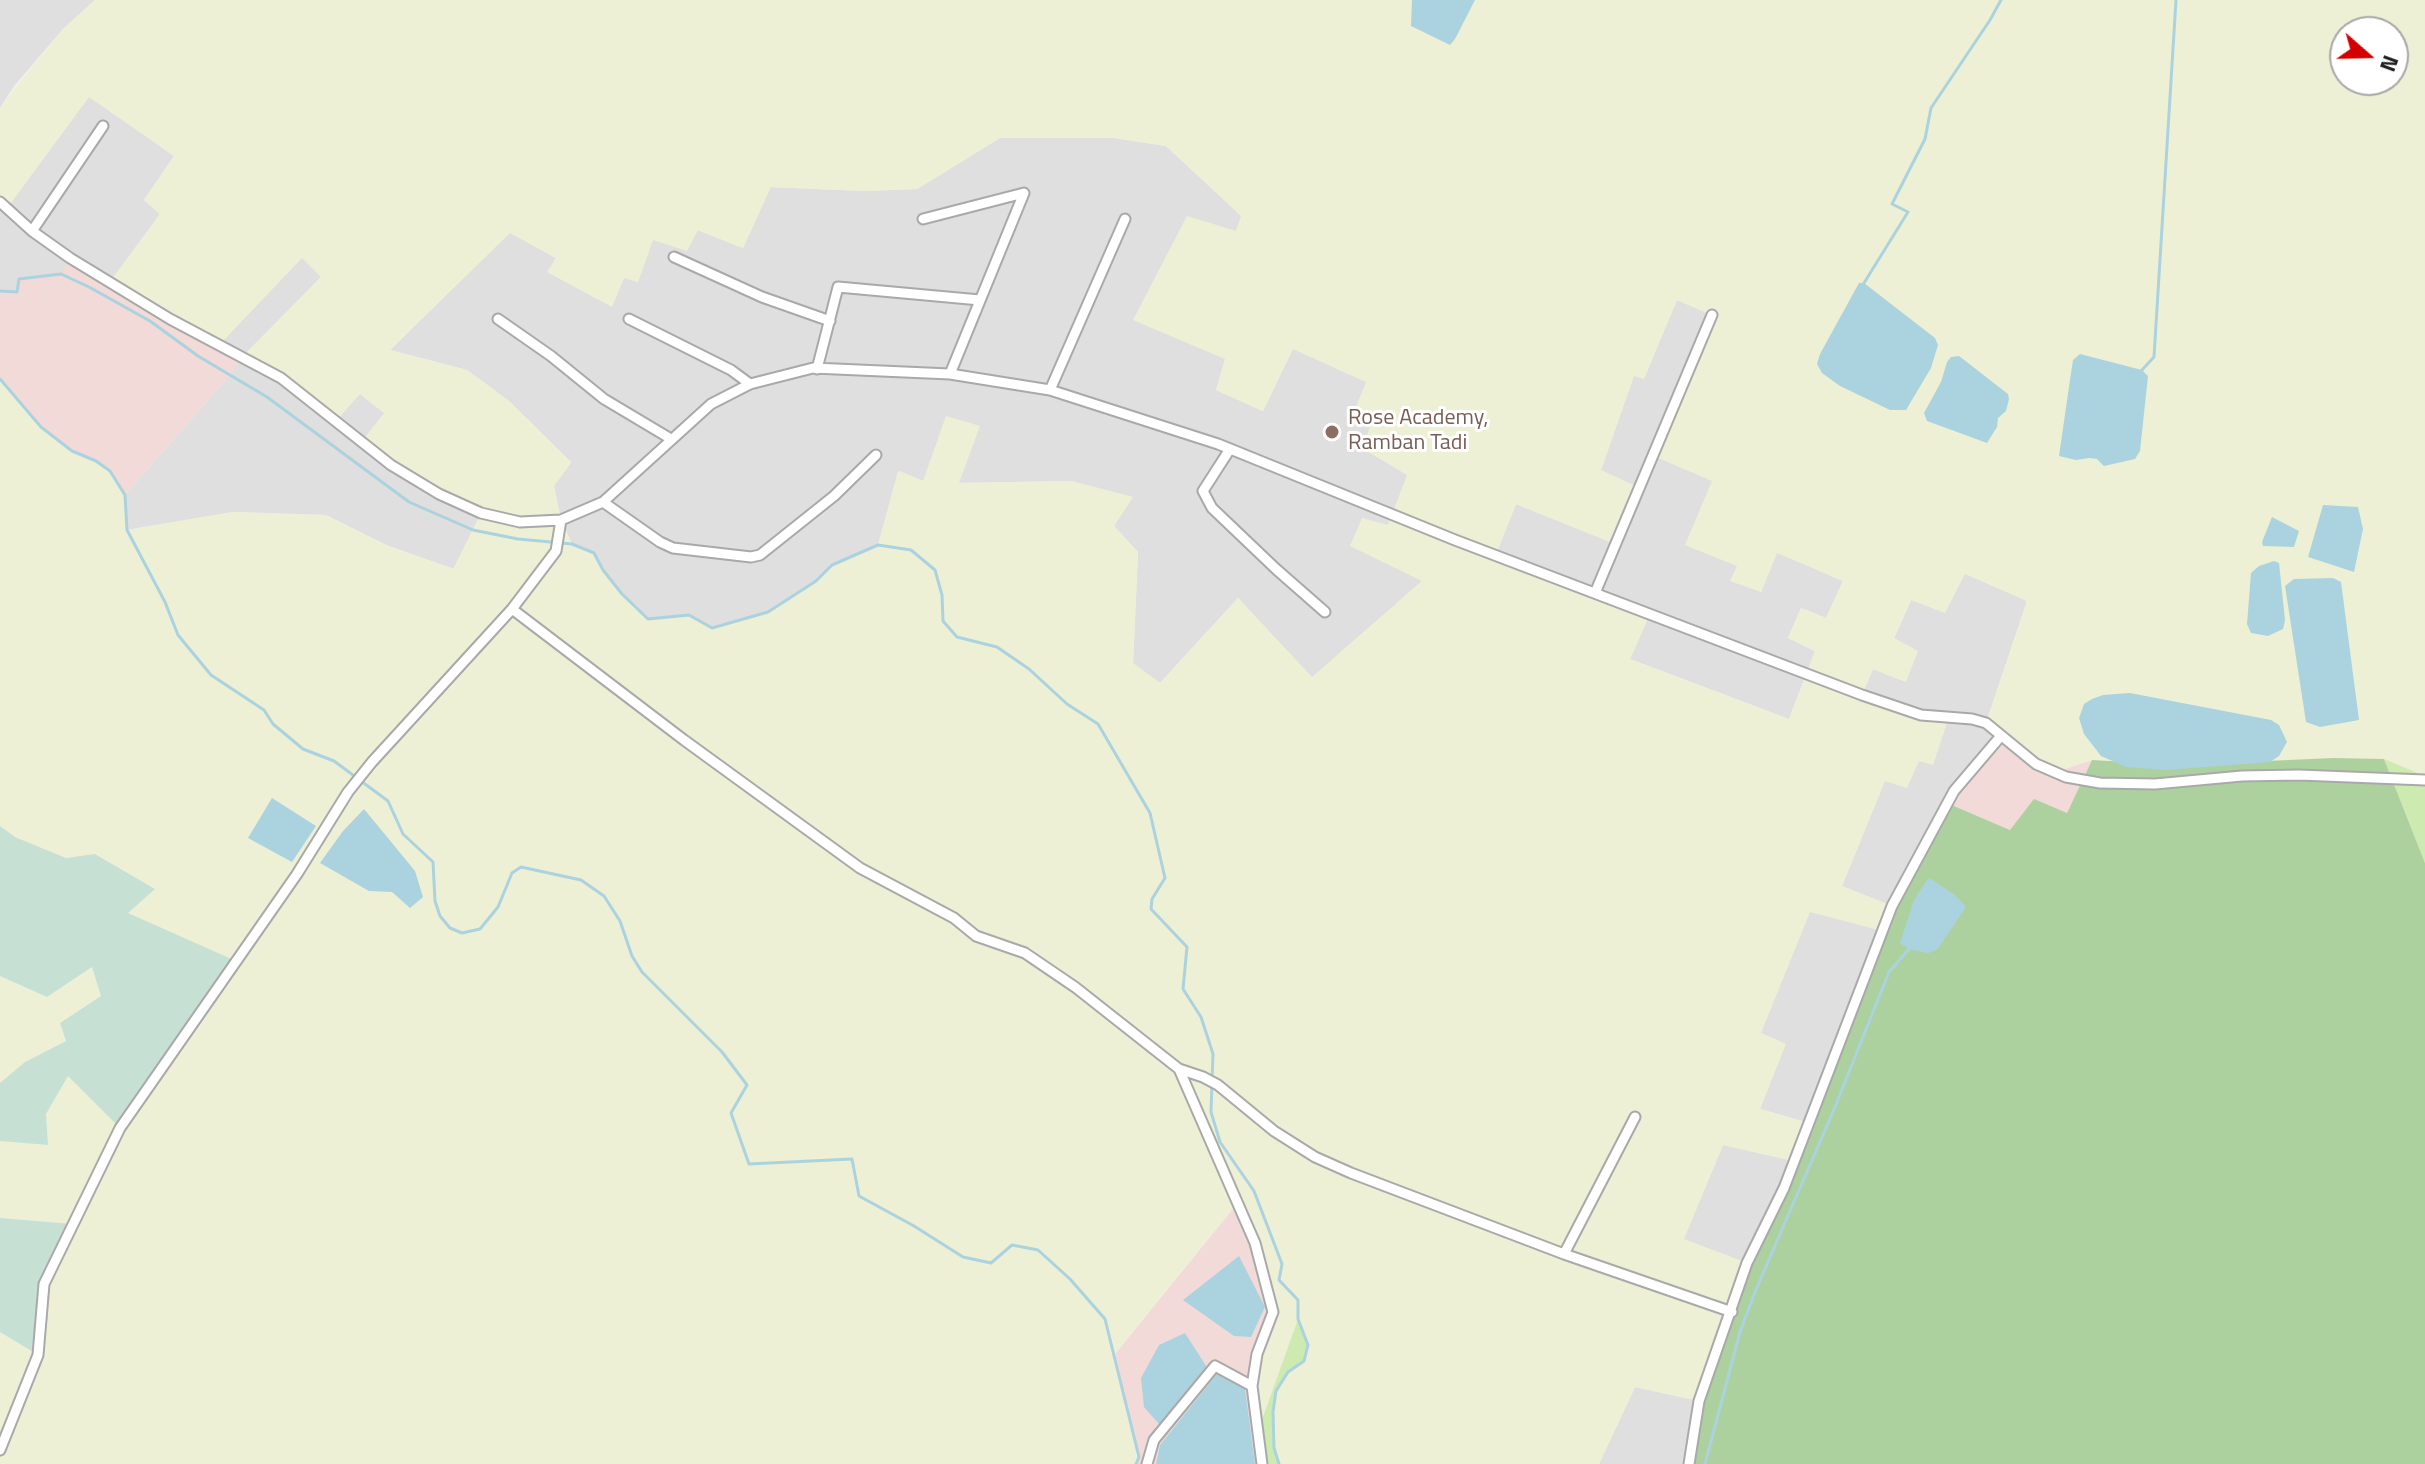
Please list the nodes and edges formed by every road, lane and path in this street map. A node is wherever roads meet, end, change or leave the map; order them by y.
1 (103, 126) dead end
2 (0, 202) edge
3 (923, 219) dead end
4 (1125, 219) dead end
5 (32, 231) junction
6 (674, 257) dead end
7 (980, 300) junction
8 (1712, 315) dead end
9 (498, 319) dead end
10 (629, 319) dead end
11 (830, 321) junction
12 (817, 369) junction
13 (950, 374) junction
14 (750, 384) junction
15 (1050, 390) junction
16 (671, 439) junction
17 (1230, 449) junction
18 (876, 455) dead end
19 (603, 502) junction
20 (561, 520) junction
21 (1595, 593) junction
22 (512, 609) junction
23 (1325, 612) dead end
24 (2000, 737) junction
25 (2425, 780) edge
26 (1179, 1069) junction
27 (1635, 1117) dead end
28 (1564, 1254) junction
29 (1732, 1312) junction
30 (1252, 1386) junction
31 (0, 1450) edge
32 (1147, 1464) edge
33 (1262, 1464) edge
34 (1689, 1464) edge

1 - 5 street
2 - 5 street
3 - 7 street
4 - 15 street
5 - 20 street
6 - 11 street
7 - 11 street
7 - 13 street
8 - 21 street
9 - 16 street
10 - 14 street
11 - 12 street
12 - 13 street
12 - 14 street
13 - 15 street
14 - 16 street
15 - 17 street
16 - 19 street
17 - 21 street
17 - 23 street
18 - 19 street
19 - 20 street
20 - 22 street
21 - 24 street
22 - 26 street
22 - 31 street
24 - 25 street
24 - 29 street
26 - 28 street
26 - 30 street
27 - 28 street
28 - 29 street
29 - 34 street
30 - 32 street
30 - 33 street

